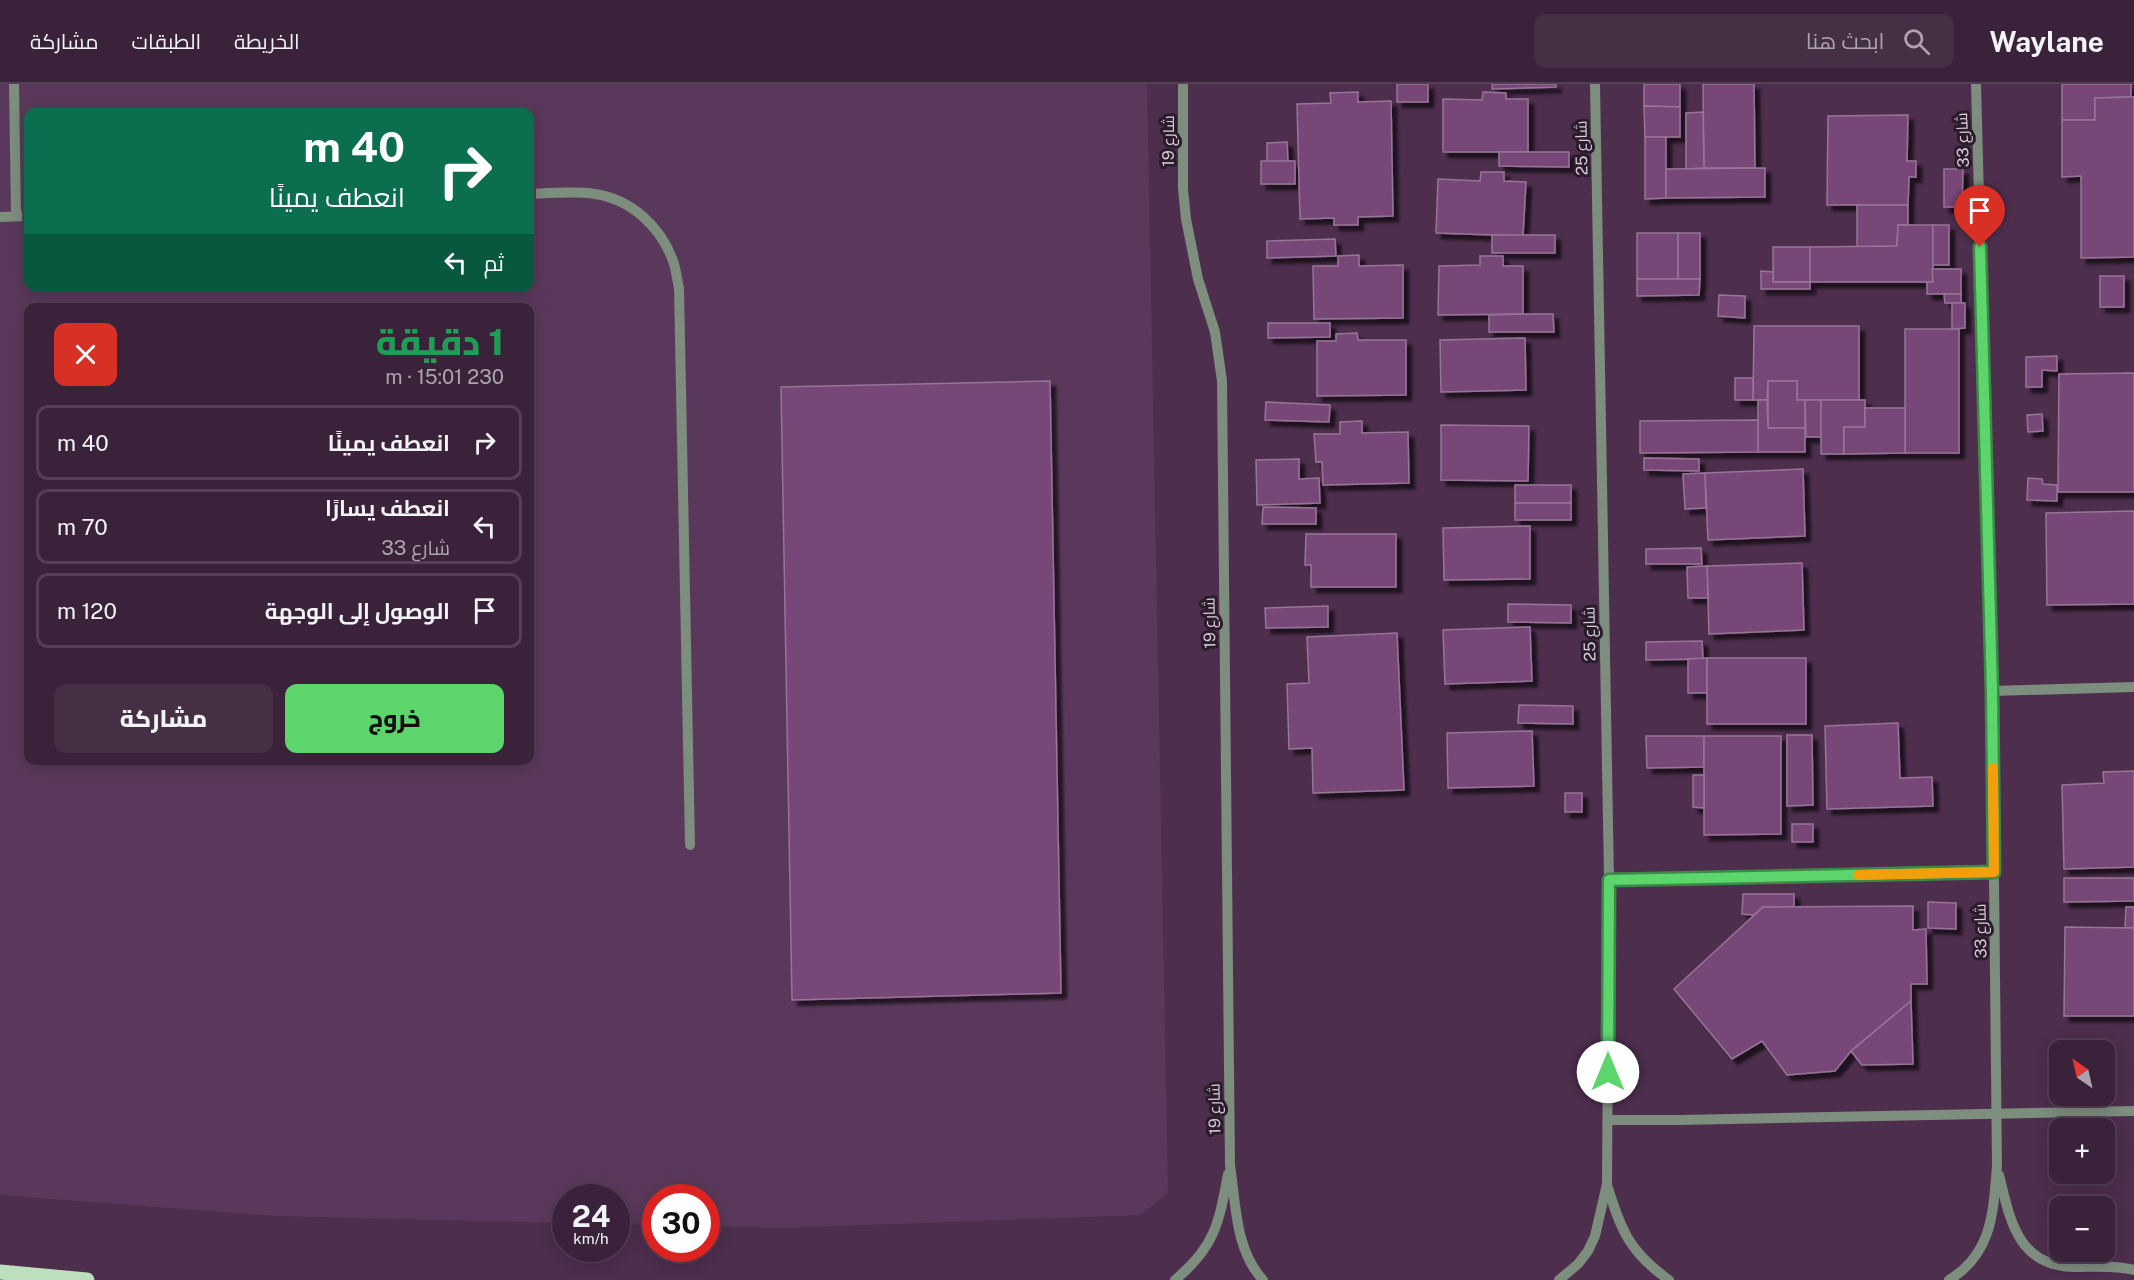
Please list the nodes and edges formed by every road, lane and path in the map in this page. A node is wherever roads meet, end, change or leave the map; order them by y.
1 (14, 84) edge
2 (1183, 84) edge
3 (1595, 84) edge
4 (1976, 84) edge
5 (534, 194) edge
6 (16, 216) junction
7 (24, 216) edge
8 (0, 217) edge
9 (2134, 687) edge
10 (1992, 691) junction
11 (690, 845) dead end
12 (1994, 872) junction
13 (1609, 880) junction
14 (2134, 1111) edge
15 (1997, 1113) junction
16 (1608, 1120) junction
17 (1230, 1165) junction
18 (1997, 1166) junction
19 (1607, 1184) junction
20 (2134, 1270) edge
21 (0, 1272) edge
22 (87, 1280) edge
23 (1175, 1280) edge
24 (1263, 1280) edge
25 (1559, 1280) edge
26 (1669, 1280) edge
27 (1950, 1280) edge

1 - 6 street
2 - 17 street, شارع 19
3 - 13 street, شارع 25
4 - 10 street, شارع 33
5 - 11 street
6 - 7 street
6 - 8 street
9 - 10 street
10 - 12 street, شارع 33
12 - 13 street
12 - 15 street, شارع 33
13 - 16 street, شارع 25
14 - 15 street
15 - 16 street
15 - 18 street, شارع 33
16 - 19 street, شارع 25
17 - 23 street
17 - 24 street
18 - 20 street, شارع 33
18 - 27 street, شارع 33
19 - 25 street, شارع 25
19 - 26 street, شارع 25
21 - 22 main road

